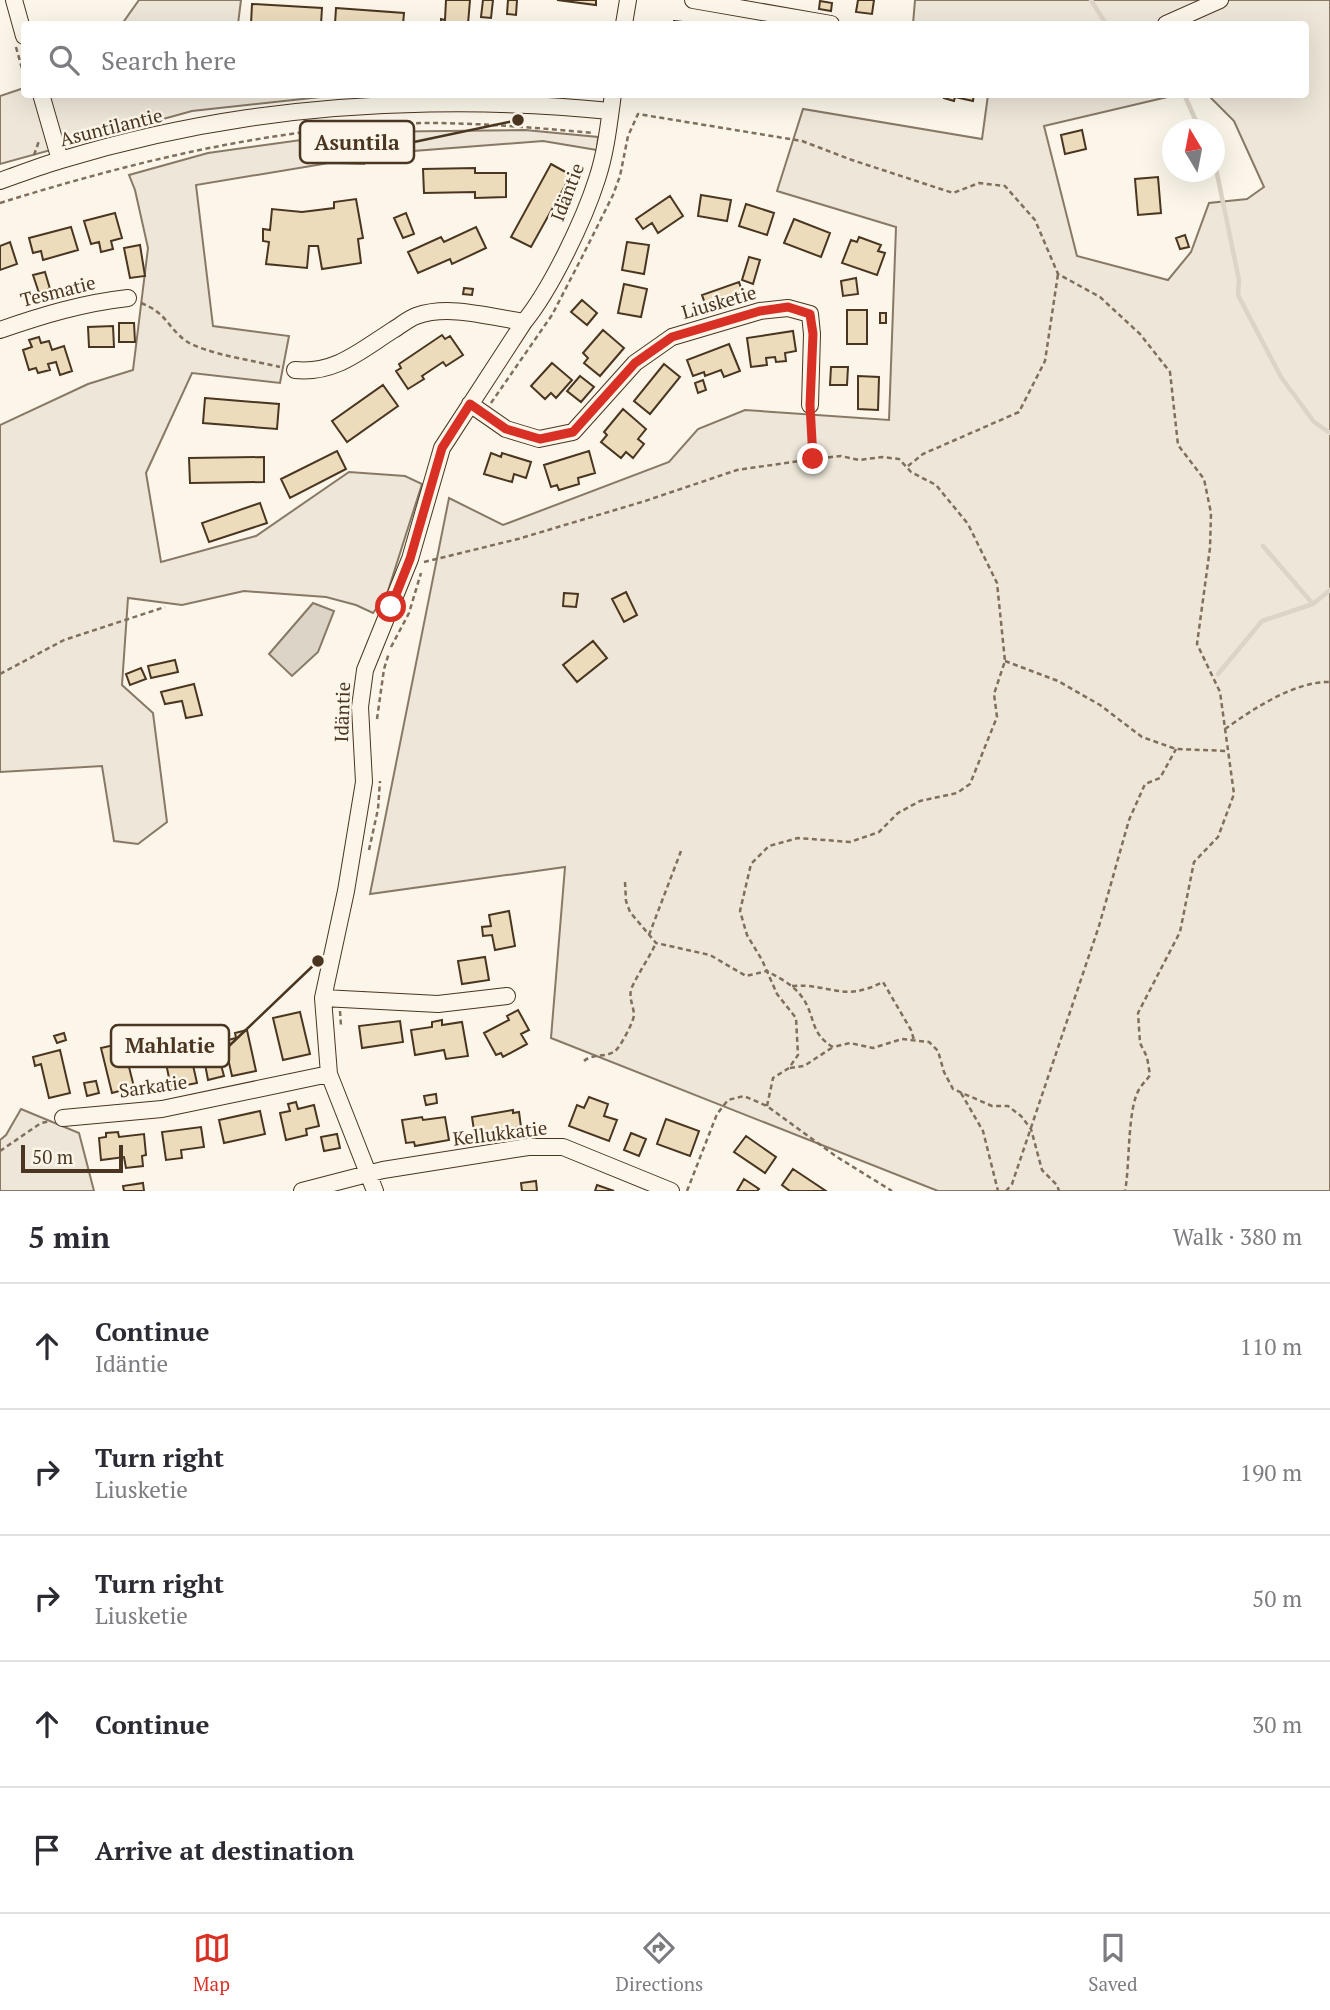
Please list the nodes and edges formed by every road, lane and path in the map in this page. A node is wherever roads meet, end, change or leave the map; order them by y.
1 (14, 0) edge
2 (628, 0) edge
3 (693, 0) edge
4 (1220, 0) edge
5 (624, 21) edge
6 (814, 21) edge
7 (1173, 21) edge
8 (21, 25) edge
9 (42, 98) edge
10 (612, 103) edge
11 (500, 118) dead end
12 (536, 120) dead end
13 (500, 125) junction
14 (536, 128) junction
15 (608, 134) junction
16 (41, 136) dead end
17 (628, 136) junction
18 (60, 160) junction
19 (38, 169) junction
20 (0, 181) edge
21 (0, 203) edge
22 (1058, 274) junction
23 (128, 298) joint
24 (524, 322) junction
25 (0, 330) edge
26 (295, 370) joint
27 (810, 405) joint
28 (477, 408) junction
29 (813, 459) junction
30 (906, 467) junction
31 (427, 554) dead end
32 (424, 563) junction
33 (165, 607) dead end
34 (1006, 662) junction
35 (0, 674) edge
36 (1330, 682) edge
37 (377, 719) dead end
38 (1225, 729) junction
39 (1177, 749) junction
40 (1228, 751) junction
41 (379, 772) dead end
42 (681, 851) dead end
43 (367, 858) dead end
44 (625, 882) dead end
45 (649, 934) junction
46 (656, 943) junction
47 (767, 971) junction
48 (792, 986) junction
49 (507, 996) dead end
50 (331, 998) junction
51 (342, 1035) dead end
52 (914, 1040) junction
53 (833, 1047) junction
54 (584, 1061) dead end
55 (789, 1068) junction
56 (329, 1074) junction
57 (961, 1093) junction
58 (767, 1106) junction
59 (63, 1118) joint
60 (1031, 1129) junction
61 (0, 1151) edge
62 (367, 1174) junction
63 (302, 1191) edge
64 (375, 1191) edge
65 (671, 1191) edge
66 (687, 1191) edge
67 (892, 1191) edge
68 (998, 1191) edge
69 (1006, 1191) edge
70 (1059, 1191) edge
71 (1125, 1191) edge

1 - 8 street
2 - 5 street
3 - 6 street
4 - 7 street
9 - 18 street
10 - 15 street, Idäntie
10 - 18 street, Asuntilantie
11 - 13 path
12 - 14 path
13 - 14 path
13 - 21 path
14 - 15 path
15 - 17 path
15 - 24 street, Idäntie
16 - 19 path
17 - 22 path
17 - 28 path
18 - 19 street, Asuntilantie
19 - 20 street, Asuntilantie
22 - 30 path
22 - 38 path
23 - 25 street, Tesmatie
23 - 26 path
24 - 26 street
24 - 28 street, Idäntie
27 - 28 street, Liusketie
27 - 29 path
28 - 50 street, Idäntie
29 - 30 path
29 - 32 path
30 - 34 path
31 - 32 path
32 - 37 path
33 - 35 path
34 - 39 path
34 - 47 path
36 - 38 path
38 - 40 path
39 - 40 path
39 - 60 path
40 - 71 path
41 - 43 path
42 - 45 path
44 - 45 path
45 - 46 path
46 - 47 path
46 - 54 path
47 - 48 path
47 - 55 path
48 - 52 path
48 - 53 path
49 - 50 street
50 - 51 path
50 - 56 street, Idäntie
52 - 53 path
52 - 57 path
53 - 55 path
55 - 58 path
56 - 59 street, Sarkatie
56 - 62 street, Idäntie
57 - 60 path
57 - 68 path
58 - 66 path
58 - 67 path
59 - 61 path
60 - 69 path
60 - 70 path
62 - 63 street, Kellukkatie
62 - 64 street, Idäntie
62 - 65 street, Kellukkatie

